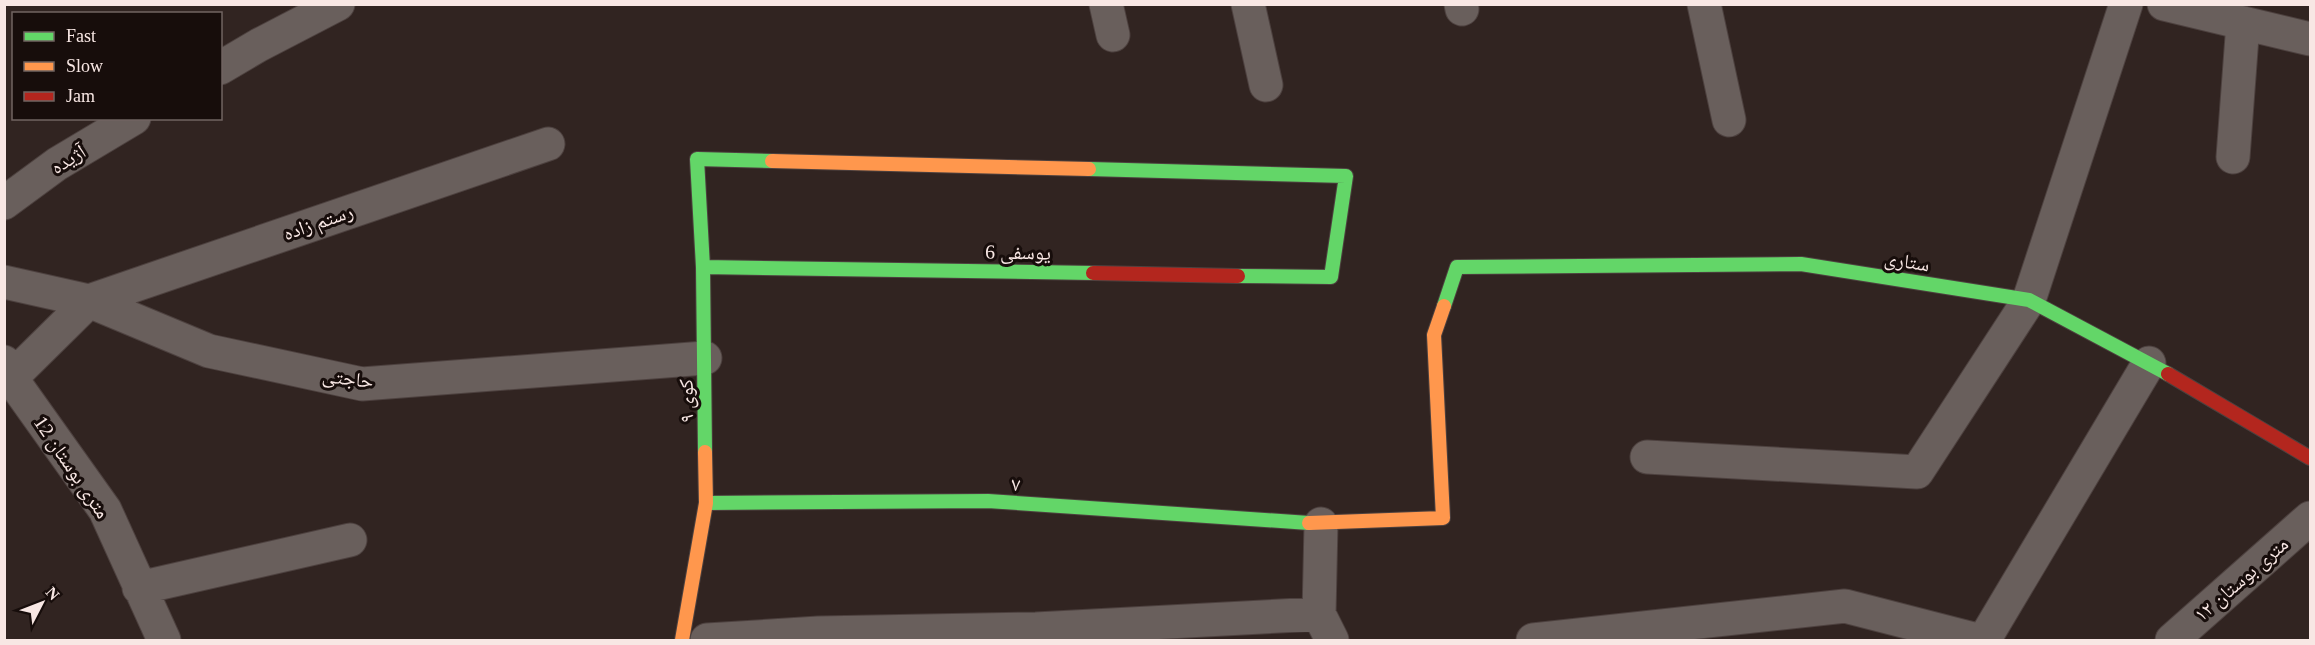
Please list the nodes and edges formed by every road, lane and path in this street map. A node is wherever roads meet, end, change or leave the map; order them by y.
1 (338, 4) edge
2 (1248, 4) edge
3 (1704, 4) edge
4 (2126, 4) edge
5 (2164, 4) edge
6 (2202, 8) edge
7 (2243, 23) junction
8 (2310, 39) edge
9 (222, 67) edge
10 (1266, 85) dead end
11 (131, 120) edge
12 (1729, 120) dead end
13 (548, 144) dead end
14 (2233, 157) dead end
15 (4, 203) edge
16 (703, 267) junction
17 (1457, 267) joint
18 (1331, 277) joint
19 (4, 282) edge
20 (2029, 300) junction
21 (89, 301) junction
22 (705, 358) junction
23 (2149, 363) junction
24 (8, 370) edge
25 (1647, 457) dead end
26 (2310, 458) edge
27 (706, 503) junction
28 (2310, 518) edge
29 (1321, 524) junction
30 (351, 540) dead end
31 (139, 588) junction
32 (1326, 627) edge
33 (164, 640) edge
34 (682, 640) edge
35 (707, 640) edge
36 (1533, 640) edge
37 (1977, 640) edge
38 (1984, 640) edge
39 (2172, 640) edge

1 - 9 street
2 - 10 street
3 - 12 street
4 - 20 street
5 - 6 street
6 - 7 street
7 - 8 street
7 - 14 street
11 - 15 street, آژیده
13 - 21 street, رستم زاده
16 - 18 street, یوسفی 6
16 - 18 street, کوی ۹
16 - 22 street, کوی ۹
17 - 20 street, ستاری
17 - 29 street, ۷
19 - 21 street, حاجتی
20 - 23 street, ستاری
20 - 25 street
21 - 22 street, حاجتی
21 - 24 street
22 - 27 street, کوی ۹
23 - 26 street, ستاری
23 - 38 street
24 - 31 street, 12 متری بوستان
27 - 29 street, ۷
27 - 34 street, کوی ۹
28 - 39 street, ۱۲ متری بوستان
29 - 32 street
30 - 31 street
31 - 33 street, 12 متری بوستان
32 - 35 street
36 - 37 street

